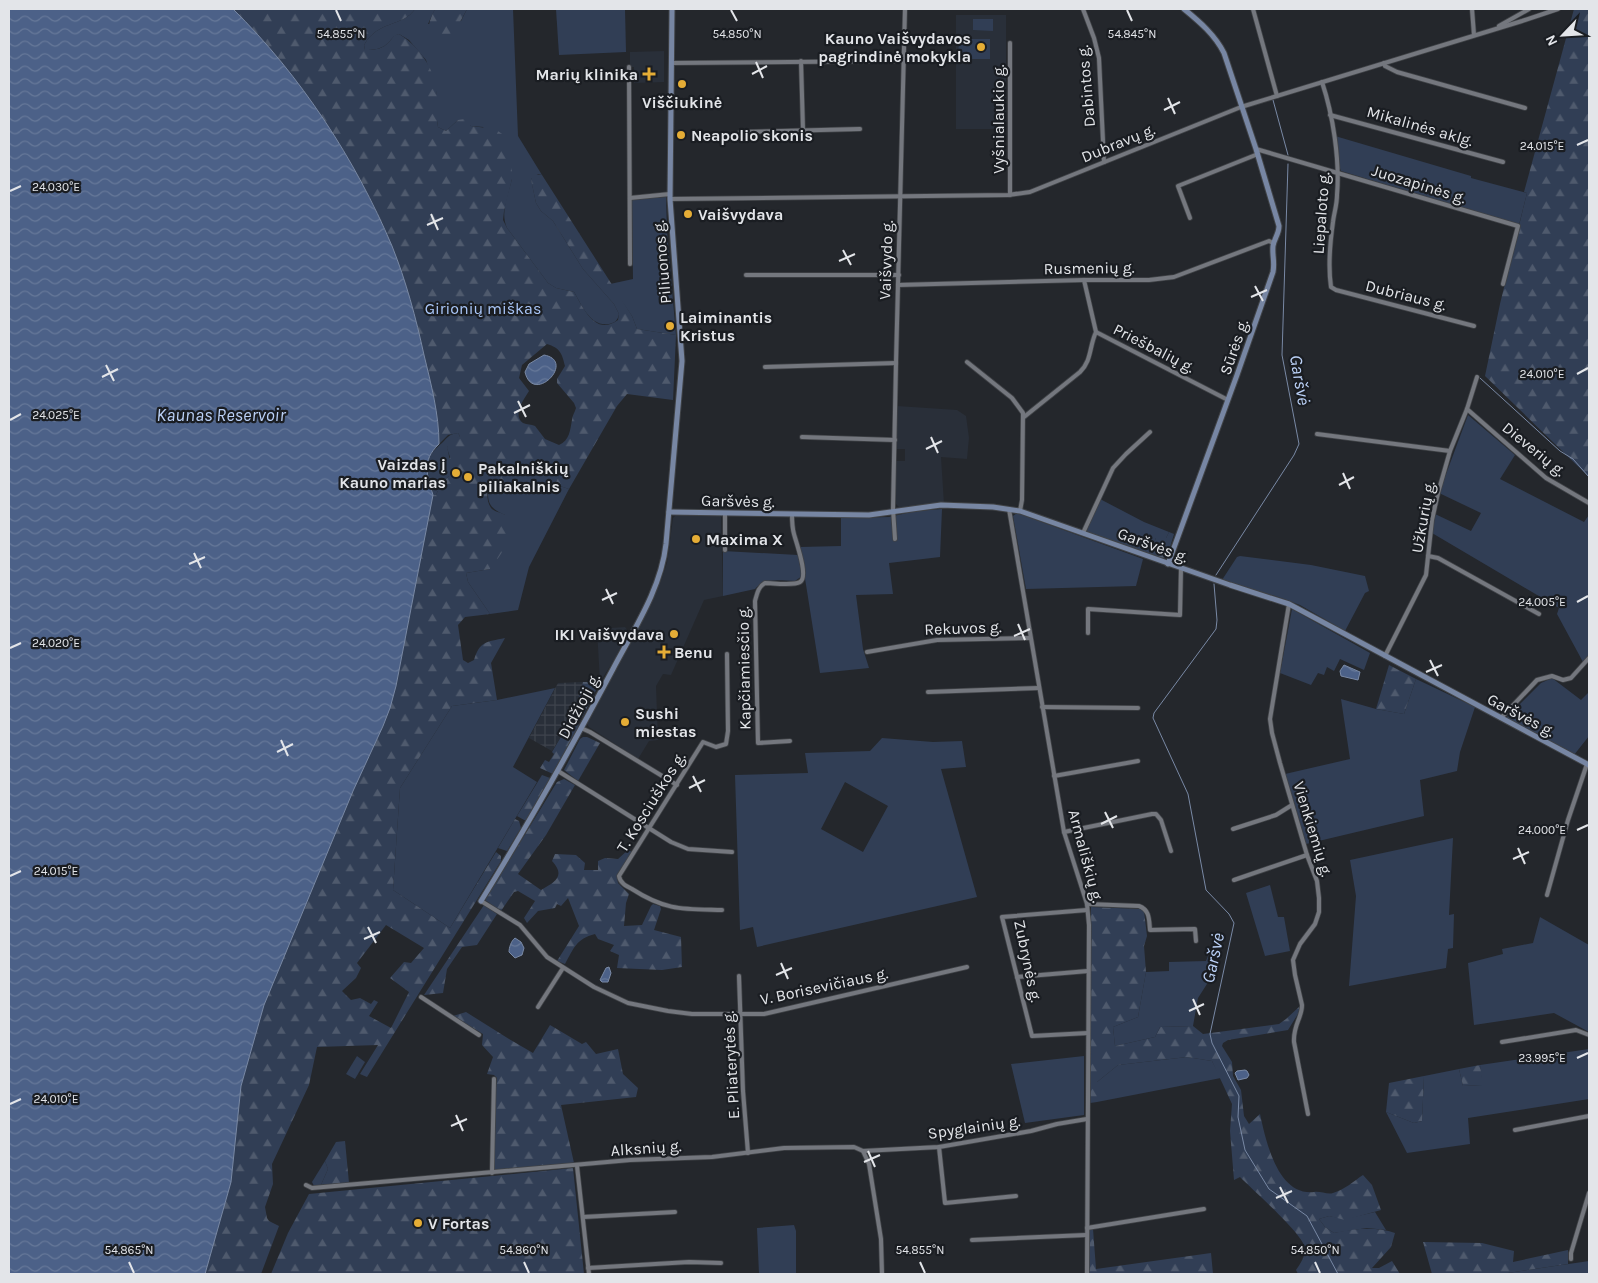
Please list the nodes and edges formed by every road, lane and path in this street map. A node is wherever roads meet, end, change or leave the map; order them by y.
1 (672, 9) edge
2 (905, 9) edge
3 (1083, 9) edge
4 (1184, 9) edge
5 (1253, 9) edge
6 (1472, 9) edge
7 (1529, 9) edge
8 (1558, 9) edge
9 (1495, 29) junction
10 (1474, 35) junction
11 (1010, 43) dead end
12 (802, 61) junction
13 (903, 61) junction
14 (672, 63) junction
15 (1384, 63) junction
16 (628, 67) dead end
17 (1322, 82) junction
18 (1277, 96) junction
19 (1241, 107) junction
20 (1524, 108) dead end
21 (1330, 115) junction
22 (860, 129) dead end
23 (803, 130) junction
24 (740, 132) dead end
25 (1257, 151) junction
26 (1104, 162) junction
27 (1503, 162) dead end
28 (1337, 172) junction
29 (901, 195) junction
30 (1010, 195) junction
31 (670, 196) junction
32 (630, 198) junction
33 (1190, 218) dead end
34 (1274, 243) junction
35 (630, 264) dead end
36 (898, 274) junction
37 (746, 275) dead end
38 (1084, 280) junction
39 (1503, 284) dead end
40 (898, 285) junction
41 (1331, 287) joint
42 (1474, 326) dead end
43 (1096, 332) junction
44 (967, 362) dead end
45 (896, 363) junction
46 (765, 367) dead end
47 (1477, 378) dead end
48 (1228, 400) junction
49 (1467, 409) junction
50 (1024, 417) junction
51 (1150, 432) dead end
52 (1316, 434) dead end
53 (802, 437) dead end
54 (895, 440) junction
55 (1450, 451) junction
56 (1589, 503) edge
57 (1009, 509) junction
58 (1020, 511) junction
59 (669, 512) junction
60 (725, 513) junction
61 (893, 513) junction
62 (792, 514) junction
63 (1083, 533) junction
64 (895, 539) dead end
65 (725, 550) dead end
66 (1428, 556) junction
67 (1168, 564) junction
68 (1180, 568) junction
69 (1289, 604) junction
70 (1540, 614) dead end
71 (1088, 633) dead end
72 (1030, 638) junction
73 (867, 652) dead end
74 (727, 654) dead end
75 (1385, 656) junction
76 (1589, 658) edge
77 (1039, 688) junction
78 (928, 692) dead end
79 (1042, 707) junction
80 (1138, 708) dead end
81 (1501, 718) junction
82 (581, 728) junction
83 (790, 741) dead end
84 (1138, 761) dead end
85 (1588, 765) edge
86 (558, 771) junction
87 (1054, 776) junction
88 (677, 785) junction
89 (1292, 805) junction
90 (648, 829) junction
91 (1233, 829) dead end
92 (1064, 832) junction
93 (1171, 851) dead end
94 (732, 852) dead end
95 (1307, 855) junction
96 (1234, 880) dead end
97 (1547, 895) dead end
98 (481, 900) joint
99 (1087, 904) junction
100 (722, 910) dead end
101 (1087, 910) junction
102 (1196, 941) dead end
103 (967, 967) dead end
104 (563, 968) junction
105 (1088, 971) junction
106 (739, 976) dead end
107 (1017, 978) junction
108 (420, 997) dead end
109 (538, 1007) dead end
110 (740, 1013) junction
111 (1088, 1033) junction
112 (479, 1035) dead end
113 (1589, 1035) edge
114 (1502, 1042) dead end
115 (494, 1079) dead end
116 (1308, 1114) dead end
117 (1589, 1116) edge
118 (1087, 1119) junction
119 (1515, 1130) dead end
120 (939, 1147) junction
121 (863, 1150) junction
122 (748, 1153) junction
123 (577, 1166) junction
124 (492, 1173) junction
125 (306, 1185) dead end
126 (1589, 1193) edge
127 (1016, 1196) dead end
128 (1204, 1209) dead end
129 (675, 1212) dead end
130 (583, 1217) junction
131 (1086, 1228) junction
132 (1086, 1235) junction
133 (972, 1240) dead end
134 (1571, 1259) dead end
135 (721, 1263) dead end
136 (588, 1268) junction
137 (589, 1274) edge
138 (882, 1274) edge
139 (1086, 1274) edge

1 - 14 main road, Piliuonos g.
2 - 13 street, Vaišvydo g.
3 - 26 street, Dabintos g.
4 - 19 main road, Sūrės g.
5 - 18 street
6 - 10 street
7 - 9 street
8 - 9 street, Dubravų g.
9 - 10 street, Dubravų g.
10 - 15 street, Dubravų g.
11 - 30 street, Vyšnialaukio g.
12 - 13 street
12 - 14 street
12 - 23 street
13 - 29 street, Vaišvydo g.
14 - 31 main road, Piliuonos g.
15 - 17 street, Dubravų g.
15 - 20 street
16 - 32 street
17 - 18 street, Dubravų g.
17 - 21 street, Liepaloto g.
18 - 19 street, Dubravų g.
19 - 25 main road, Sūrės g.
19 - 26 street, Dubravų g.
21 - 27 street, Mikalinės aklg.
21 - 28 street, Liepaloto g.
22 - 23 street
23 - 24 street
25 - 28 street, Juozapinės g.
25 - 33 street
25 - 34 main road, Sūrės g.
26 - 30 street, Dubravų g.
28 - 39 street, Juozapinės g.
28 - 41 street, Liepaloto g.
29 - 30 street, Dubravų g.
29 - 31 street, Dubravų g.
29 - 36 street, Vaišvydo g.
31 - 32 street, Dubravų g.
31 - 59 main road, Piliuonos g.
32 - 35 street
34 - 38 street, Rusmenių g.
34 - 48 main road, Sūrės g.
36 - 37 street
36 - 40 street, Vaišvydo g.
38 - 40 street, Rusmenių g.
38 - 43 street
40 - 45 street, Vaišvydo g.
41 - 42 street, Dubriaus g.
43 - 48 street, Priešbalių g.
43 - 50 street
44 - 50 street
45 - 46 street
45 - 54 street, Vaišvydo g.
47 - 49 street, Užkurių g.
48 - 67 main road, Sūrės g.
49 - 55 street, Užkurių g.
49 - 56 street, Dieverių g.
50 - 58 street
51 - 63 street
52 - 55 street
53 - 54 street
54 - 61 street, Vaišvydo g.
55 - 66 street, Užkurių g.
57 - 58 main road, Garšvės g.
57 - 61 main road, Garšvės g.
57 - 72 street, Armališkių g.
58 - 63 main road, Garšvės g.
59 - 60 main road, Garšvės g.
59 - 82 main road, Didžioji g.
60 - 62 main road, Garšvės g.
60 - 65 street
61 - 62 main road, Garšvės g.
61 - 64 street, Vaišvydo g.
62 - 83 street, Kapčiamiesčio g.
63 - 67 main road, Garšvės g.
66 - 70 street
66 - 75 street, Užkurių g.
67 - 68 main road, Garšvės g.
68 - 69 main road, Garšvės g.
68 - 71 street
69 - 75 main road, Garšvės g.
69 - 89 street, Vienkiemių g.
72 - 73 street, Rekuvos g.
72 - 77 street, Armališkių g.
74 - 88 street, T. Kosciuškos g.
75 - 81 main road, Garšvės g.
76 - 81 street
77 - 78 street
77 - 79 street, Armališkių g.
79 - 80 street
79 - 87 street, Armališkių g.
81 - 85 main road, Garšvės g.
82 - 86 main road, Didžioji g.
82 - 88 street
84 - 87 street
85 - 97 street
86 - 90 street
86 - 98 main road, Didžioji g.
87 - 92 street, Armališkių g.
88 - 90 street, T. Kosciuškos g.
89 - 91 street
89 - 95 street, Vienkiemių g.
90 - 94 street
90 - 100 street, T. Kosciuškos g.
92 - 93 street
92 - 99 street, Armališkių g.
95 - 96 street
95 - 116 street, Vienkiemių g.
98 - 104 street, V. Borisevičiaus g.
99 - 101 street, Armališkių g.
99 - 102 street
101 - 105 street, Armališkių g.
101 - 107 street, Zubrynės g.
103 - 110 street, V. Borisevičiaus g.
104 - 109 street
104 - 110 street, V. Borisevičiaus g.
105 - 107 street
105 - 111 street, Armališkių g.
106 - 110 street, E. Pliaterytės g.
107 - 111 street, Zubrynės g.
108 - 112 street
110 - 122 street, E. Pliaterytės g.
111 - 118 street, Armališkių g.
113 - 114 street
115 - 124 street
117 - 119 street
118 - 120 street, Spyglainių g.
118 - 131 street, Armališkių g.
120 - 121 street, Spyglainių g.
120 - 127 street
121 - 122 street, Alksnių g.
121 - 138 street
122 - 123 street, Alksnių g.
123 - 124 street, Alksnių g.
123 - 130 street
124 - 125 street, Alksnių g.
126 - 134 street
128 - 131 street
129 - 130 street
130 - 136 street
131 - 132 street, Armališkių g.
132 - 133 street
132 - 139 street, Armališkių g.
135 - 136 street
136 - 137 street

